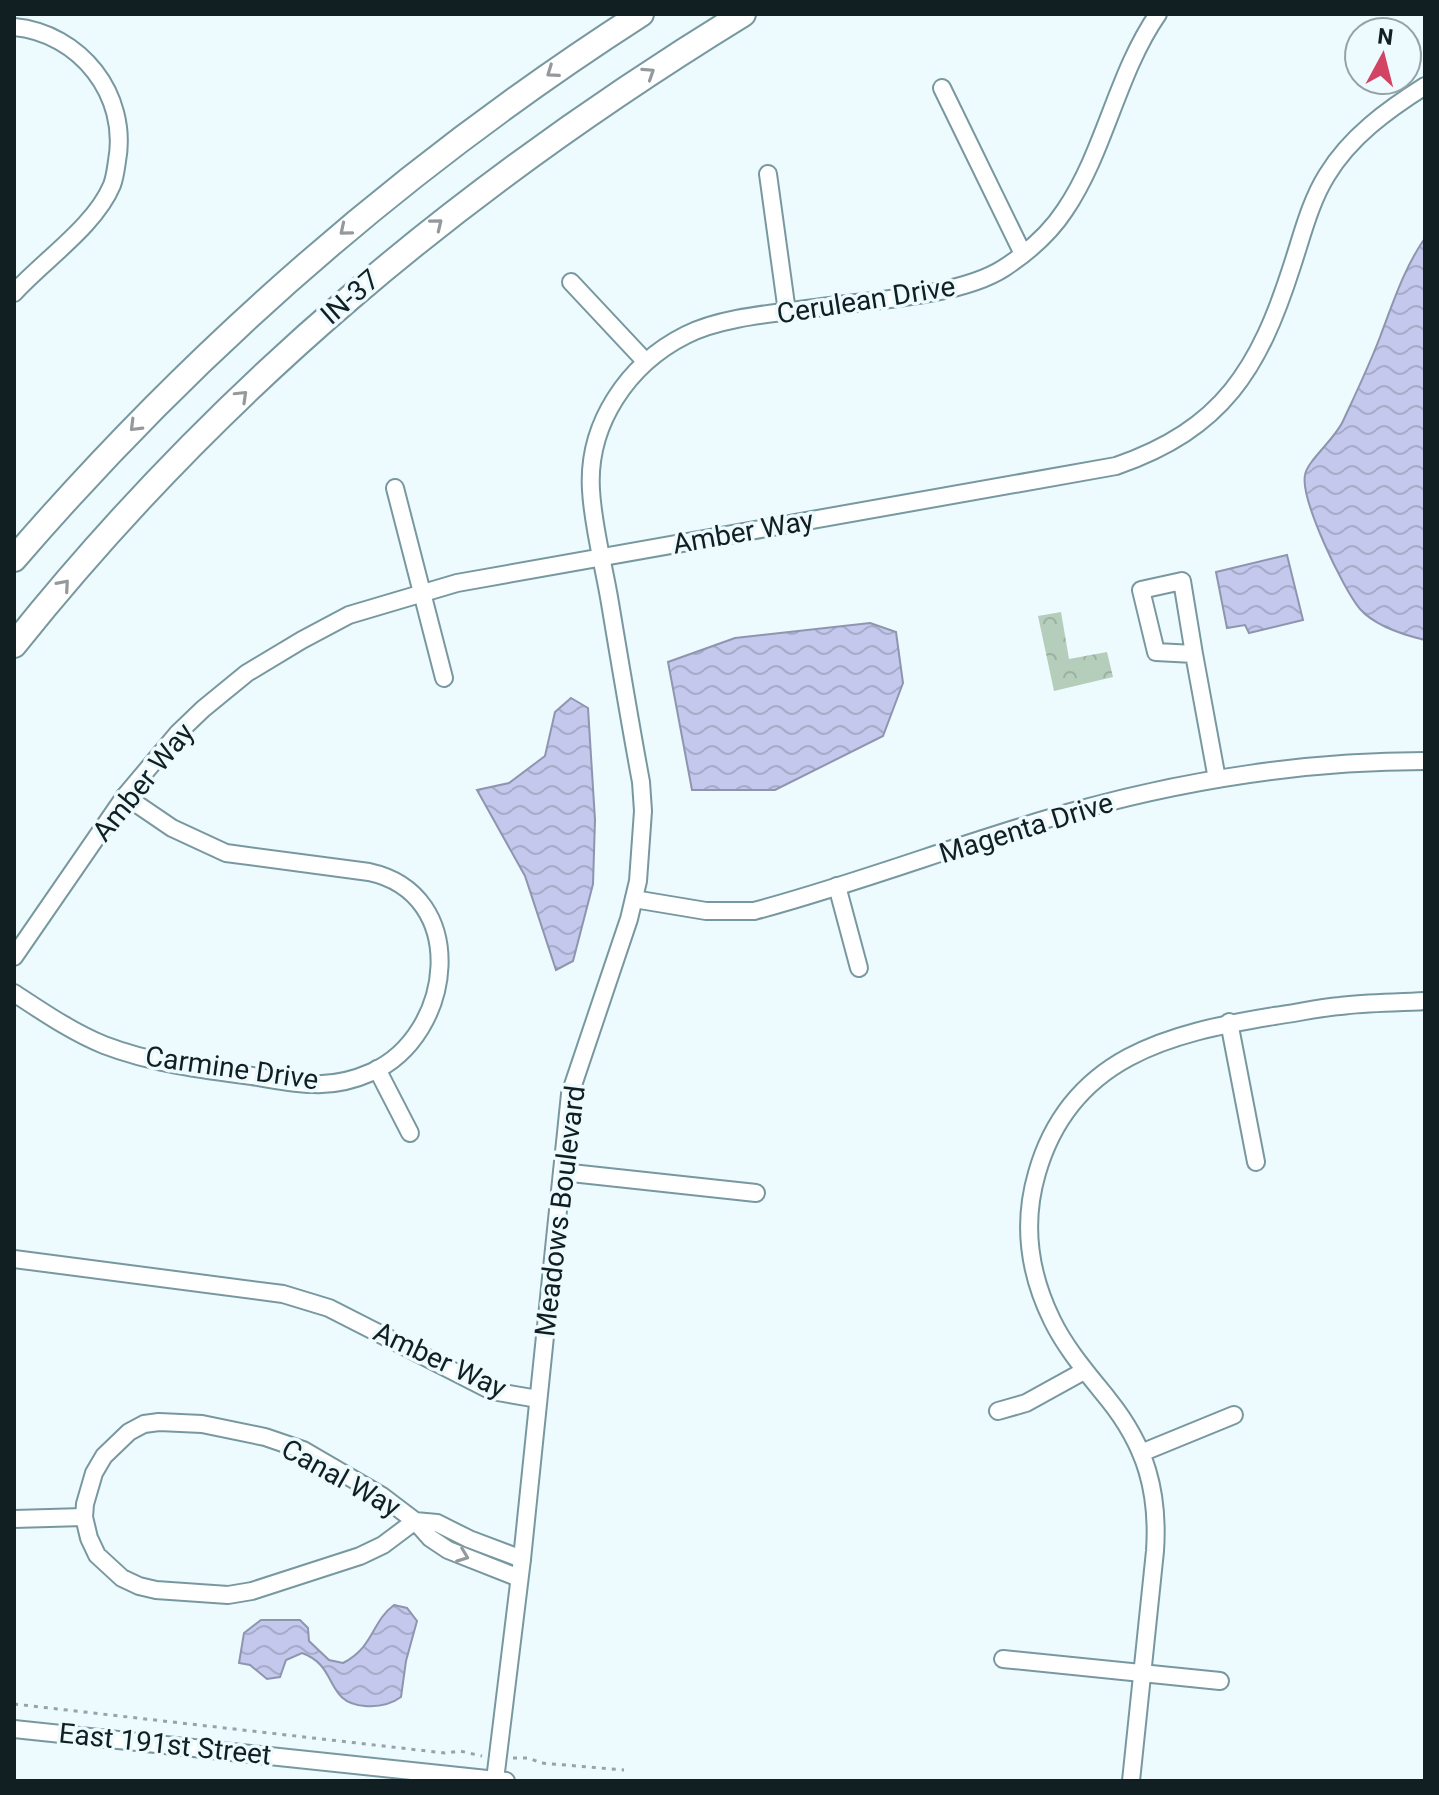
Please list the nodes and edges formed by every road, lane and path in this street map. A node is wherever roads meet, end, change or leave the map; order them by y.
1 (641, 14) edge
2 (743, 14) edge
3 (1158, 14) edge
4 (14, 27) edge
5 (1425, 86) edge
6 (942, 88) dead end
7 (768, 174) dead end
8 (1023, 254) junction
9 (571, 282) dead end
10 (14, 293) edge
11 (787, 312) junction
12 (645, 361) junction
13 (395, 488) dead end
14 (602, 557) junction
15 (14, 559) edge
16 (423, 592) junction
17 (14, 645) edge
18 (1194, 654) junction
19 (444, 678) dead end
20 (1425, 761) edge
21 (1217, 779) junction
22 (125, 796) junction
23 (837, 886) junction
24 (634, 899) junction
25 (14, 957) edge
26 (859, 968) dead end
27 (14, 993) edge
28 (1425, 1001) edge
29 (1229, 1022) junction
30 (377, 1069) junction
31 (410, 1133) dead end
32 (1256, 1162) dead end
33 (562, 1172) junction
34 (756, 1193) dead end
35 (14, 1259) edge
36 (1084, 1371) junction
37 (538, 1399) junction
38 (998, 1411) dead end
39 (1234, 1415) dead end
40 (1141, 1453) junction
41 (84, 1517) junction
42 (14, 1519) edge
43 (415, 1521) junction
44 (522, 1559) junction
45 (519, 1578) junction
46 (1003, 1659) dead end
47 (1142, 1673) junction
48 (1220, 1681) dead end
49 (14, 1704) edge
50 (14, 1729) edge
51 (497, 1759) junction
52 (624, 1770) dead end
53 (500, 1780) edge
54 (1131, 1781) edge

1 -> 15 highway, IN-37
17 -> 2 highway, IN-37
3 - 8 street, Cerulean Drive
4 - 10 street
5 - 14 street, Amber Way
6 - 8 street
7 - 11 street
8 - 11 street, Cerulean Drive
9 - 12 street
11 - 12 street, Cerulean Drive
12 - 14 street, Cerulean Drive
13 - 16 street
14 - 16 street, Amber Way
14 - 24 street, Meadows Boulevard
16 - 19 street
16 - 22 street, Amber Way
18 - 18 street
18 - 21 street
20 - 21 street, Magenta Drive
21 - 23 street, Magenta Drive
22 - 25 street, Amber Way
22 - 30 street, Carmine Drive
23 - 24 street, Magenta Drive
23 - 26 street
24 - 33 street, Meadows Boulevard
27 - 30 street, Carmine Drive
28 - 29 street
29 - 32 street
29 - 36 street
30 - 31 street
33 - 34 street
33 - 37 street, Meadows Boulevard
35 - 37 street, Amber Way
36 - 38 street
36 - 40 street
37 - 44 street, Meadows Boulevard
39 - 40 street
40 - 47 street
41 - 42 street
41 - 43 street, Canal Way
41 - 43 street, Canal Way
43 - 44 street, Canal Way
43 -> 45 street, Canal Way
44 - 45 street, Meadows Boulevard
45 - 51 street, Meadows Boulevard
46 - 47 street
47 - 48 street
47 - 54 street
49 - 51 path
50 - 53 street, East 191st Street
51 - 52 path
51 - 53 street, Meadows Boulevard

